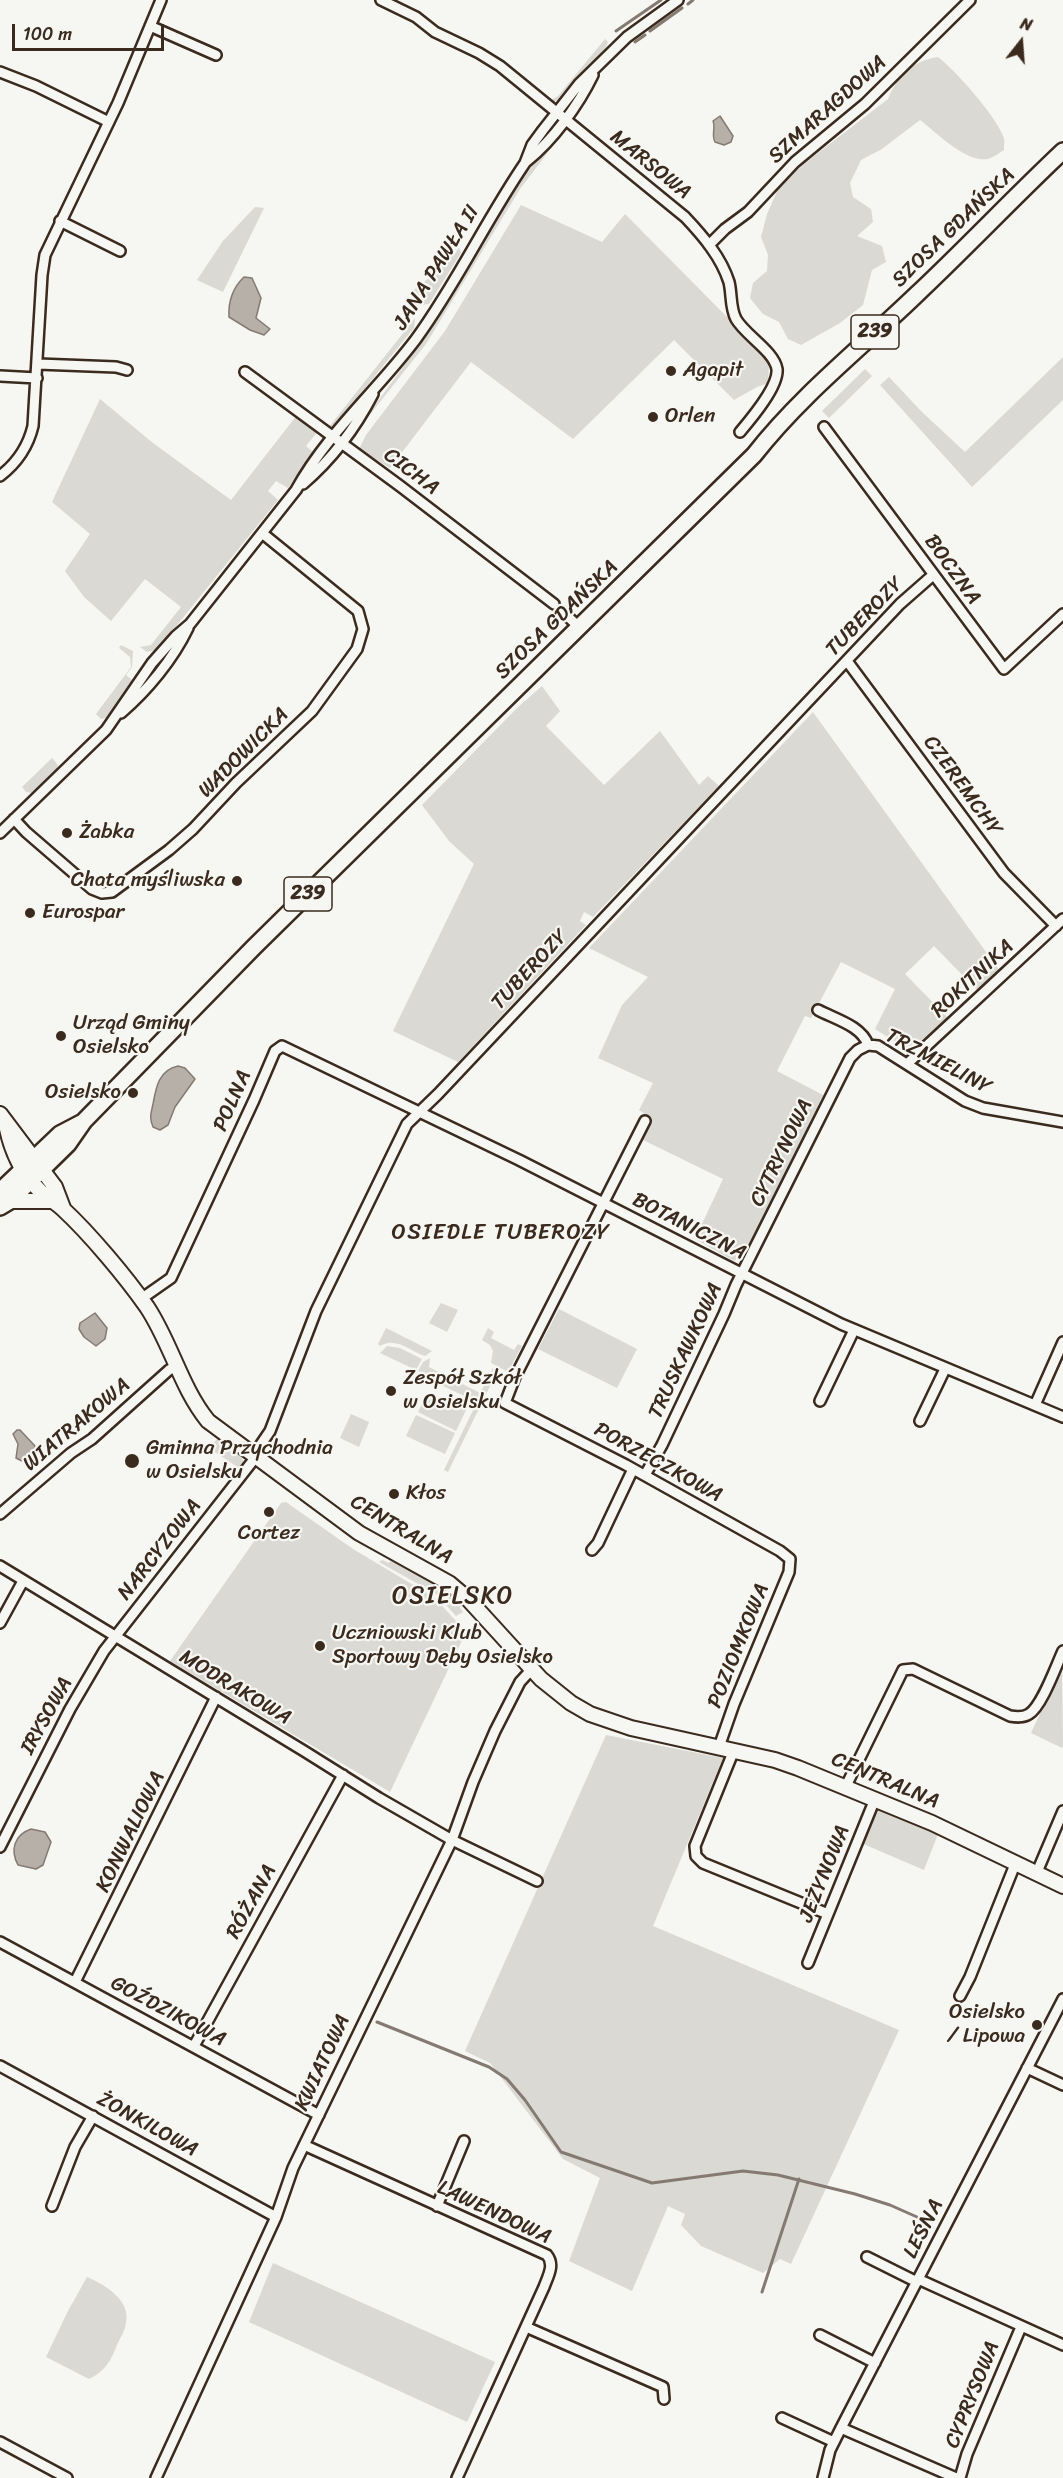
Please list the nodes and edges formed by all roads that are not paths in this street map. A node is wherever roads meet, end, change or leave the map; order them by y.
1 (161, 0) edge
2 (381, 0) edge
3 (970, 0) edge
4 (674, 1) edge
5 (150, 26) junction
6 (216, 55) dead end
7 (595, 70) junction
8 (0, 72) edge
9 (556, 113) junction
10 (564, 119) junction
11 (109, 122) junction
12 (1063, 151) edge
13 (525, 163) junction
14 (60, 221) junction
15 (709, 245) junction
16 (120, 251) dead end
17 (38, 364) junction
18 (127, 370) dead end
19 (245, 372) dead end
20 (0, 376) edge
21 (37, 378) junction
22 (376, 389) junction
23 (824, 427) dead end
24 (740, 432) dead end
25 (332, 436) junction
26 (341, 442) junction
27 (0, 476) edge
28 (296, 490) junction
29 (262, 533) junction
30 (933, 575) junction
31 (554, 604) dead end
32 (563, 612) dead end
33 (1063, 614) edge
34 (579, 627) junction
35 (847, 661) junction
36 (14, 819) junction
37 (0, 833) edge
38 (1059, 923) edge
39 (818, 1010) dead end
40 (868, 1046) junction
41 (858, 1050) joint
42 (907, 1064) junction
43 (419, 1111) junction
44 (3, 1119) edge
45 (645, 1121) dead end
46 (1063, 1122) edge
47 (32, 1169) junction
48 (3, 1200) edge
49 (604, 1203) junction
50 (57, 1205) junction
51 (742, 1274) junction
52 (141, 1299) junction
53 (854, 1330) junction
54 (1063, 1342) edge
55 (178, 1365) junction
56 (945, 1369) junction
57 (820, 1401) dead end
58 (1035, 1406) junction
59 (1063, 1417) edge
60 (920, 1421) dead end
61 (254, 1457) junction
62 (633, 1468) junction
63 (645, 1475) junction
64 (0, 1514) edge
65 (592, 1550) dead end
66 (790, 1559) joint
67 (0, 1566) edge
68 (23, 1581) junction
69 (0, 1623) edge
70 (115, 1636) junction
71 (1063, 1651) edge
72 (531, 1670) junction
73 (216, 1697) junction
74 (719, 1747) junction
75 (734, 1750) junction
76 (343, 1775) junction
77 (846, 1786) junction
78 (875, 1798) junction
79 (1063, 1811) edge
80 (452, 1840) junction
81 (0, 1847) edge
82 (1016, 1862) junction
83 (1036, 1872) junction
84 (537, 1881) dead end
85 (1063, 1886) edge
86 (828, 1914) junction
87 (0, 1942) edge
88 (808, 1963) dead end
89 (75, 1982) junction
90 (960, 1995) dead end
91 (1063, 1999) edge
92 (194, 2046) junction
93 (0, 2066) edge
94 (1027, 2068) junction
95 (1063, 2085) edge
96 (319, 2115) junction
97 (93, 2116) junction
98 (464, 2141) dead end
99 (304, 2145) junction
100 (52, 2206) dead end
101 (437, 2206) junction
102 (276, 2217) junction
103 (867, 2257) dead end
104 (918, 2281) junction
105 (526, 2327) junction
106 (1021, 2327) junction
107 (820, 2336) dead end
108 (1063, 2345) edge
109 (875, 2362) junction
110 (664, 2399) dead end
111 (782, 2418) dead end
112 (841, 2428) junction
113 (0, 2442) edge
114 (834, 2442) junction
115 (946, 2476) edge
116 (67, 2478) edge
117 (156, 2478) edge
118 (457, 2478) edge
119 (823, 2478) edge
120 (958, 2478) edge

1 - 5 street
2 - 9 street, MARSOWA
3 - 15 street, SZMARAGDOWA
4 - 7 street, JANA PAWŁA II
5 - 6 street
5 - 11 street
7 - 9 street, JANA PAWŁA II
7 - 10 street, JANA PAWŁA II
8 - 11 street
9 - 10 street, MARSOWA
9 - 13 street, JANA PAWŁA II
10 - 13 street, JANA PAWŁA II
10 - 15 street, MARSOWA
11 - 14 street
12 - 34 main road, SZOSA GDAŃSKA / 239
13 - 22 street, JANA PAWŁA II
14 - 16 street
14 - 17 street
15 - 24 street, MARSOWA
17 - 18 street
17 - 21 street
19 - 25 street, CICHA
20 - 21 street
21 - 27 street
22 - 25 street, JANA PAWŁA II
22 - 26 street, JANA PAWŁA II
23 - 30 street, BOCZNA
25 - 26 street, CICHA
25 - 28 street, JANA PAWŁA II
26 - 28 street, JANA PAWŁA II
26 - 31 street, CICHA
28 - 29 street, JANA PAWŁA II
29 - 36 street, JANA PAWŁA II
29 - 36 street, WADOWICKA
30 - 33 street, BOCZNA
30 - 35 street, TUBEROZY
32 - 34 street
34 - 47 main road, SZOSA GDAŃSKA / 239
35 - 38 street, CZEREMCHY
35 - 43 street, TUBEROZY
36 - 37 street, JANA PAWŁA II
38 - 42 street, ROKITNIKA
39 - 40 street, TRZMIELINY
40 - 41 street, TRZMIELINY
40 - 42 street, TRZMIELINY
41 - 51 street, CYTRYNOWA
42 - 46 street, TRZMIELINY
43 - 49 street, BOTANICZNA
43 - 52 street, POLNA
43 - 61 street, TUBEROZY
44 - 47 street, CENTRALNA
45 - 49 street
47 - 48 main road, SZOSA GDAŃSKA / 239
47 - 50 street, CENTRALNA
48 - 50 street
49 - 51 street, BOTANICZNA
49 - 62 street, PORZECZKOWA
50 - 52 street, CENTRALNA
51 - 53 street, BOTANICZNA
51 - 63 street, TRUSKAWKOWA
52 - 55 street, CENTRALNA
53 - 56 street, BOTANICZNA
53 - 57 street
54 - 58 street
55 - 61 street, CENTRALNA
55 - 64 street, WIATRAKOWA
56 - 58 street, BOTANICZNA
56 - 60 street
58 - 59 street, BOTANICZNA
61 - 70 street, NARCYZOWA
61 - 72 street, CENTRALNA
62 - 63 street, PORZECZKOWA
62 - 65 street
63 - 66 street, PORZECZKOWA
66 - 74 street, POZIOMKOWA
67 - 68 street, MODRAKOWA
68 - 69 street
68 - 70 street, MODRAKOWA
70 - 73 street, MODRAKOWA
70 - 81 street, IRYSOWA
71 - 77 street
72 - 74 street, CENTRALNA
72 - 80 street, KWIATOWA
73 - 76 street, MODRAKOWA
73 - 89 street, KONWALIOWA
74 - 75 street, CENTRALNA
75 - 77 street, CENTRALNA
75 - 86 street
76 - 80 street, MODRAKOWA
76 - 92 street, RÓŻANA
77 - 78 street, CENTRALNA
78 - 82 street, CENTRALNA
78 - 86 street, JEŻYNOWA
79 - 83 street
80 - 84 street, MODRAKOWA
80 - 96 street, KWIATOWA
82 - 83 street, CENTRALNA
82 - 90 street
83 - 85 street, CENTRALNA
86 - 88 street, JEŻYNOWA
87 - 89 street, GOŹDZIKOWA
89 - 92 street, GOŹDZIKOWA
91 - 94 street, LEŚNA
92 - 96 street, GOŹDZIKOWA
93 - 97 street, ŻONKILOWA
94 - 95 street
94 - 104 street, LEŚNA
96 - 99 street, KWIATOWA
97 - 100 street
97 - 102 street, ŻONKILOWA
98 - 101 street
99 - 101 street, LAWENDOWA
99 - 102 street, KWIATOWA
101 - 105 street, LAWENDOWA
102 - 117 street, KWIATOWA
103 - 104 street
104 - 106 street
104 - 109 street, LEŚNA
105 - 110 street
105 - 118 street, LAWENDOWA
106 - 108 street
106 - 120 street, CYPRYSOWA
107 - 109 street
109 - 112 street, LEŚNA
111 - 114 street
112 - 114 street, LEŚNA
112 - 115 street
113 - 116 street
114 - 119 street, LEŚNA
115 - 120 street

